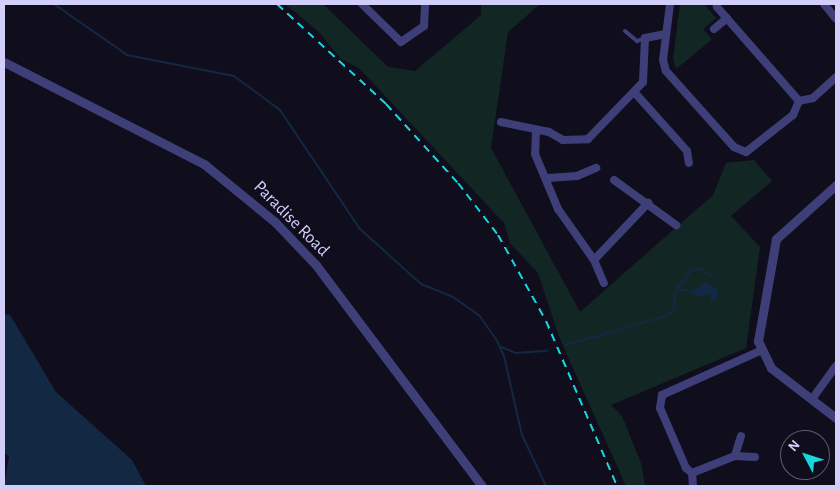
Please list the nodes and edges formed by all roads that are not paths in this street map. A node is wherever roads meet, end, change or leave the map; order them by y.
1 (362, 4) edge
2 (425, 4) edge
3 (670, 4) edge
4 (828, 5) edge
5 (717, 7) dead end
6 (727, 18) junction
7 (836, 19) edge
8 (714, 29) dead end
9 (625, 31) dead end
10 (666, 34) junction
11 (645, 38) junction
12 (4, 62) edge
13 (836, 77) edge
14 (636, 94) junction
15 (799, 100) junction
16 (501, 122) dead end
17 (536, 130) junction
18 (689, 163) dead end
19 (596, 168) dead end
20 (548, 178) junction
21 (614, 180) dead end
22 (836, 185) edge
23 (648, 203) junction
24 (676, 225) dead end
25 (594, 260) junction
26 (604, 283) dead end
27 (760, 351) junction
28 (836, 366) edge
29 (812, 399) junction
30 (836, 418) edge
31 (741, 436) dead end
32 (735, 456) junction
33 (755, 456) dead end
34 (692, 473) junction
35 (482, 486) edge
36 (693, 486) edge

1 - 2 street
3 - 10 street
4 - 7 street
5 - 6 street
6 - 8 street
6 - 15 street
9 - 11 lane
10 - 11 street
10 - 15 street
11 - 14 street
12 - 35 street, Paradise Road
13 - 15 street
14 - 17 street
14 - 18 street
16 - 17 street
17 - 20 street
19 - 20 street
20 - 25 street
21 - 23 street
22 - 27 street
23 - 24 street
23 - 25 street
25 - 26 street
27 - 29 street
27 - 34 street
28 - 29 street
29 - 30 street
31 - 32 street
32 - 33 street
32 - 34 street
34 - 36 street

